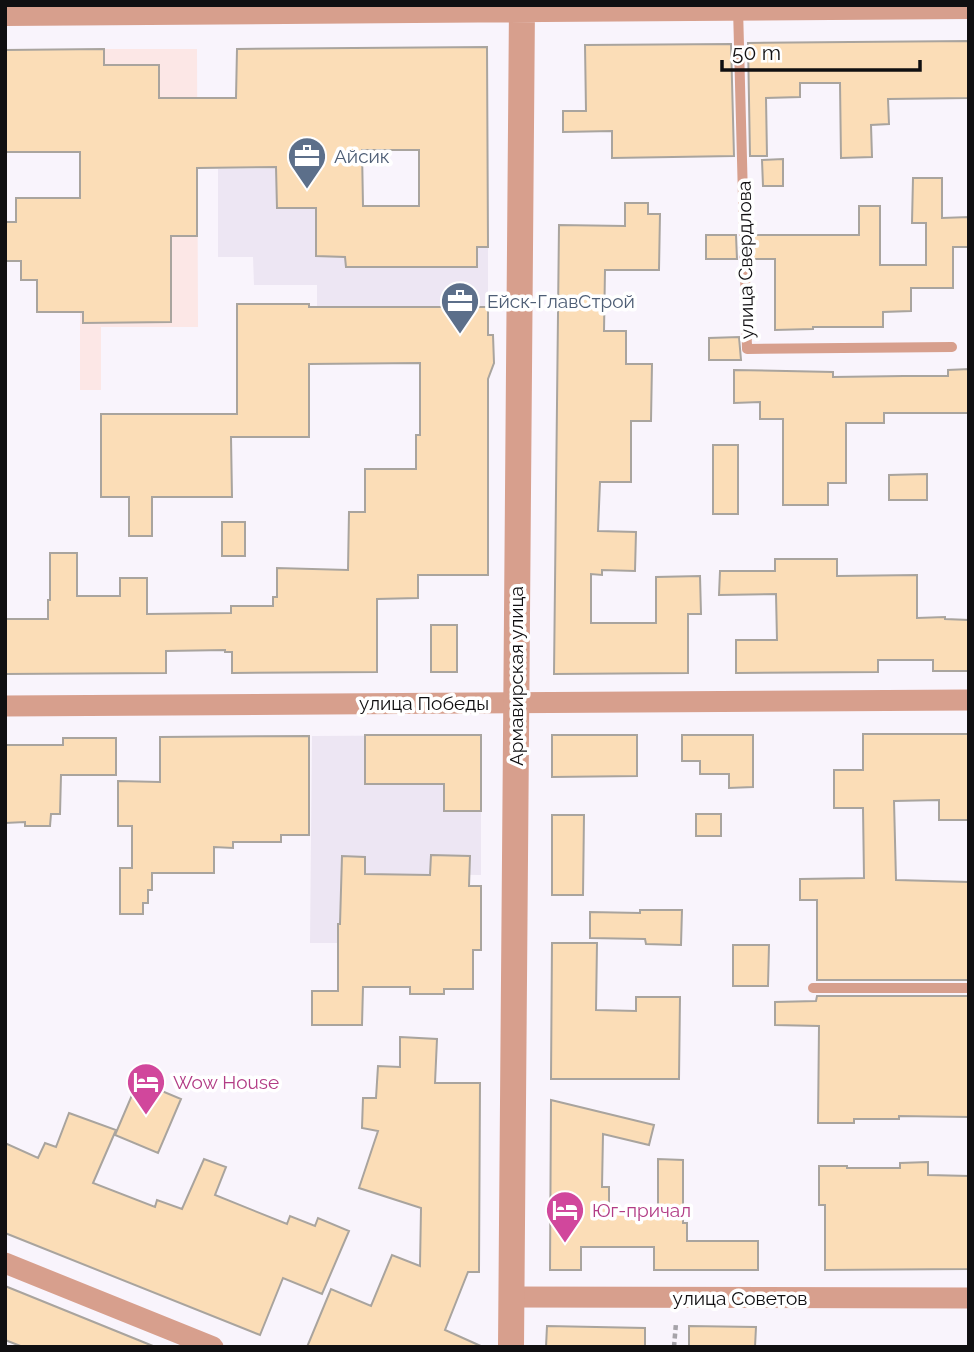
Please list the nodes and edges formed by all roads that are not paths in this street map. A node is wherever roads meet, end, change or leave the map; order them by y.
1 (969, 6) edge
2 (522, 7) edge
3 (738, 8) junction
4 (5, 13) edge
5 (952, 347) dead end
6 (969, 700) edge
7 (516, 702) junction
8 (5, 706) edge
9 (813, 988) dead end
10 (969, 988) edge
11 (5, 1263) edge
12 (511, 1297) junction
13 (969, 1298) edge
14 (213, 1347) edge
15 (511, 1347) edge

1 - 3 street
2 - 3 street
2 - 4 street
2 - 7 street, Армавирская улица
3 - 5 lane, улица Свердлова
6 - 7 street, улица Победы
7 - 8 street, улица Победы
7 - 12 street, Армавирская улица
9 - 10 lane
11 - 14 street
12 - 13 street, улица Советов
12 - 15 street, Армавирская улица

